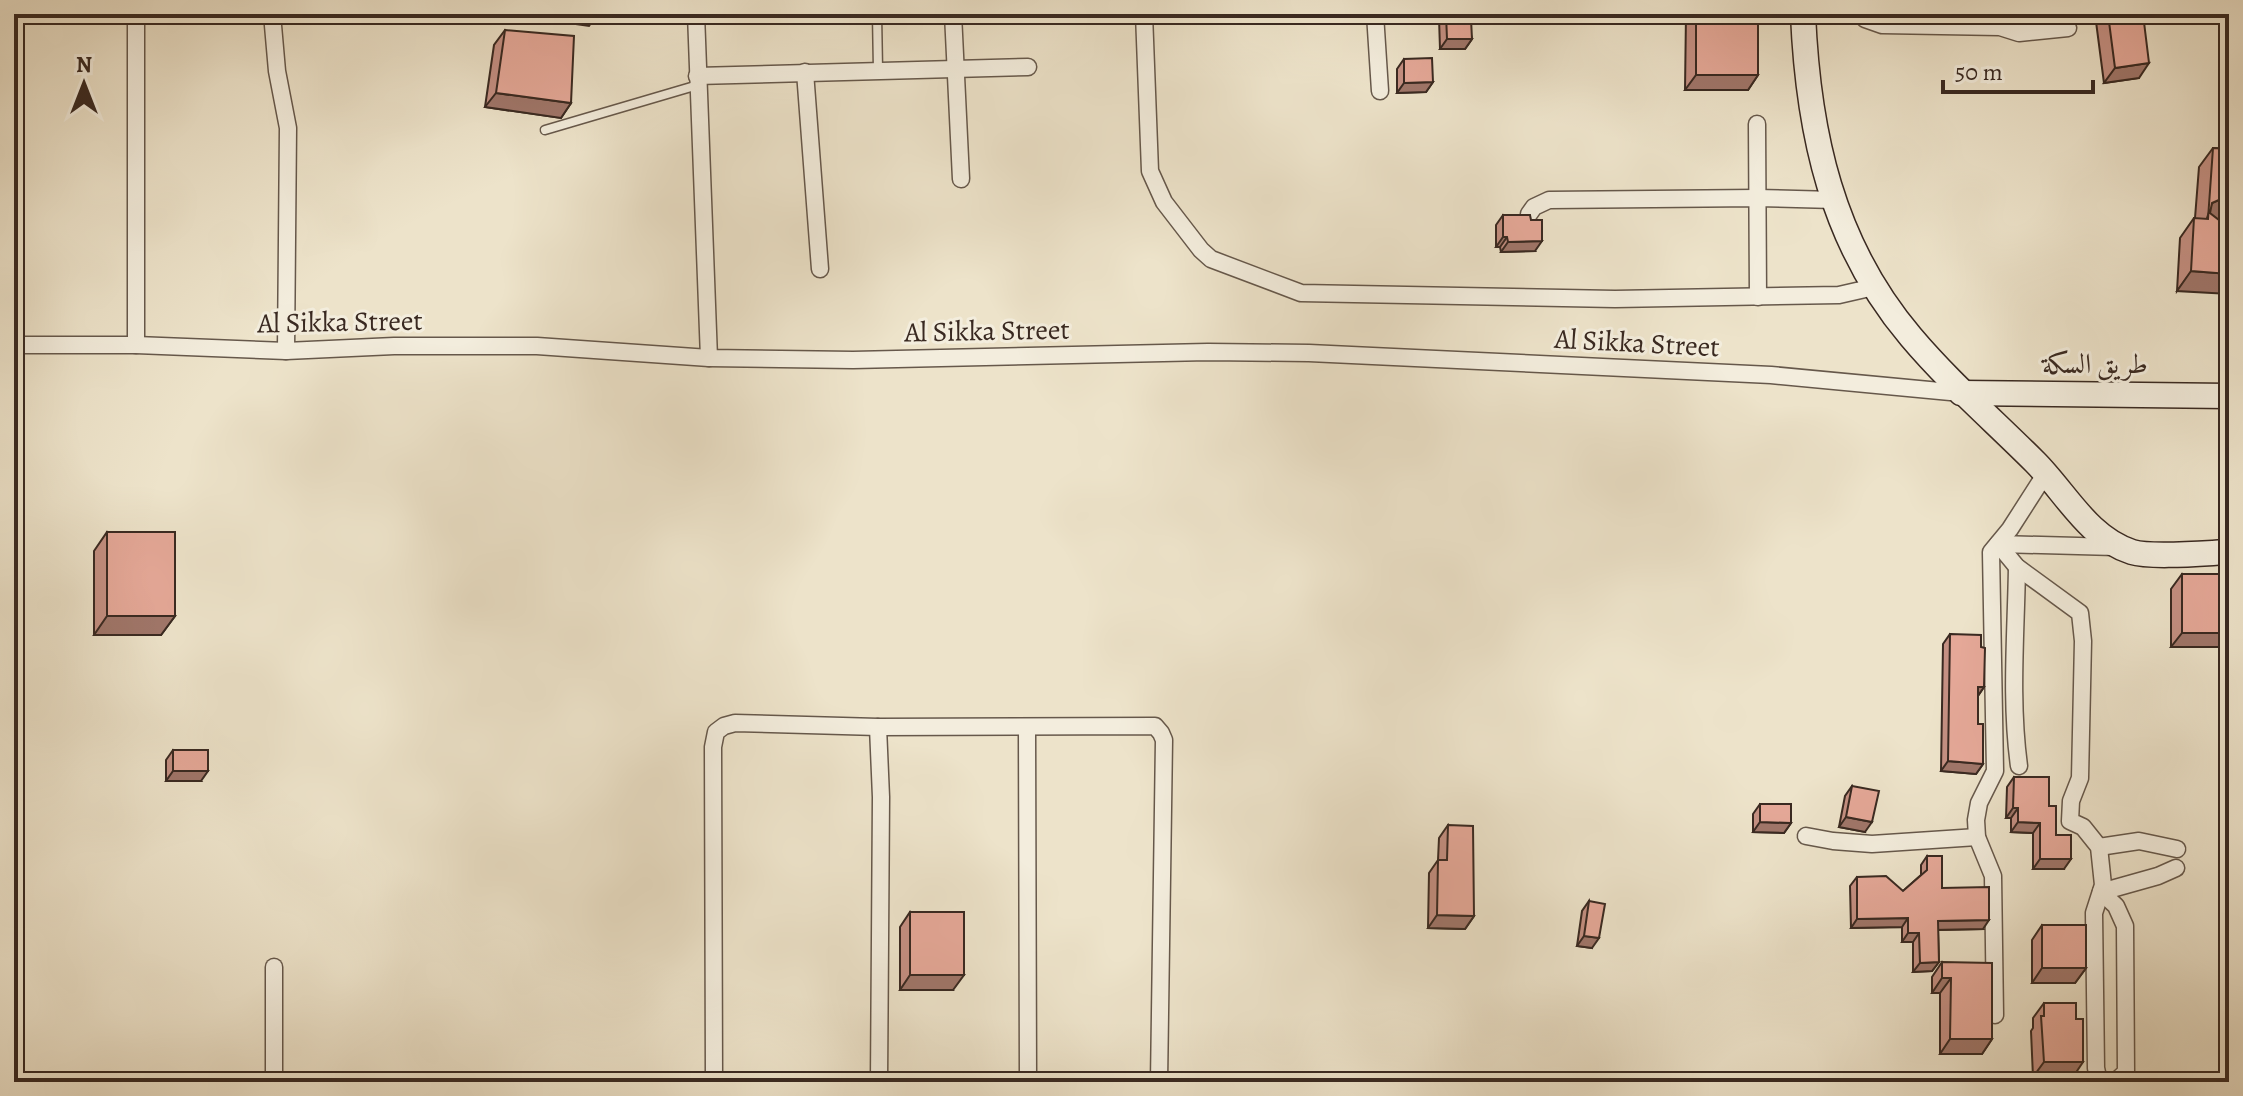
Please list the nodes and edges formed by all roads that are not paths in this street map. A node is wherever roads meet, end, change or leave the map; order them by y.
1 (136, 14) edge
2 (272, 14) edge
3 (696, 14) edge
4 (877, 14) edge
5 (953, 14) edge
6 (1144, 14) edge
7 (1375, 14) edge
8 (1803, 14) edge
9 (1863, 14) edge
10 (2020, 14) edge
11 (2068, 28) dead end
12 (2019, 33) junction
13 (1028, 67) dead end
14 (956, 68) junction
15 (878, 70) junction
16 (805, 72) junction
17 (698, 81) junction
18 (1380, 91) dead end
19 (1757, 124) dead end
20 (545, 130) dead end
21 (961, 179) dead end
22 (1757, 198) junction
23 (1834, 200) junction
24 (1529, 214) edge
25 (820, 269) dead end
26 (1874, 287) junction
27 (1758, 297) junction
28 (14, 345) edge
29 (136, 345) junction
30 (286, 351) junction
31 (709, 358) junction
32 (1961, 393) junction
33 (2229, 396) edge
34 (2046, 473) junction
35 (1998, 544) junction
36 (2120, 547) junction
37 (2229, 552) edge
38 (2017, 567) junction
39 (878, 727) junction
40 (1027, 727) junction
41 (2019, 766) dead end
42 (1806, 836) dead end
43 (1977, 837) junction
44 (2099, 847) junction
45 (2177, 849) dead end
46 (2176, 868) dead end
47 (2101, 892) junction
48 (274, 967) dead end
49 (1995, 1015) edge
50 (2096, 1019) junction
51 (2126, 1030) junction
52 (274, 1082) edge
53 (714, 1082) edge
54 (879, 1082) edge
55 (1028, 1082) edge
56 (1159, 1082) edge
57 (2099, 1082) edge
58 (2107, 1082) edge

1 - 29 street
2 - 30 street
3 - 17 street
4 - 15 lane
5 - 14 street
6 - 27 street
7 - 18 street
8 - 23 main road
9 - 12 street
10 - 12 street
11 - 12 street
13 - 14 street
14 - 15 street
14 - 21 street
15 - 16 street
16 - 17 street
16 - 25 street
17 - 20 lane
17 - 31 street
19 - 22 street
22 - 23 street
22 - 24 street
22 - 27 street
23 - 26 main road
26 - 27 street
26 - 32 main road
28 - 29 street, Al Sikka Street
29 - 30 street, Al Sikka Street
30 - 31 street, Al Sikka Street
31 - 32 street, Al Sikka Street
32 - 33 main road, طريق السكة
32 - 34 main road
34 - 35 street
34 - 36 main road
35 - 36 street
35 - 38 street
35 - 43 street
36 - 37 main road
38 - 41 street
38 - 44 street
39 - 40 street
39 - 53 street
39 - 54 street
40 - 55 street
40 - 56 street
42 - 43 street
43 - 49 street
44 - 45 street
44 - 47 street
46 - 47 street
47 - 50 street
47 - 51 street
48 - 52 street
50 - 51 street
50 - 57 street
51 - 58 street

